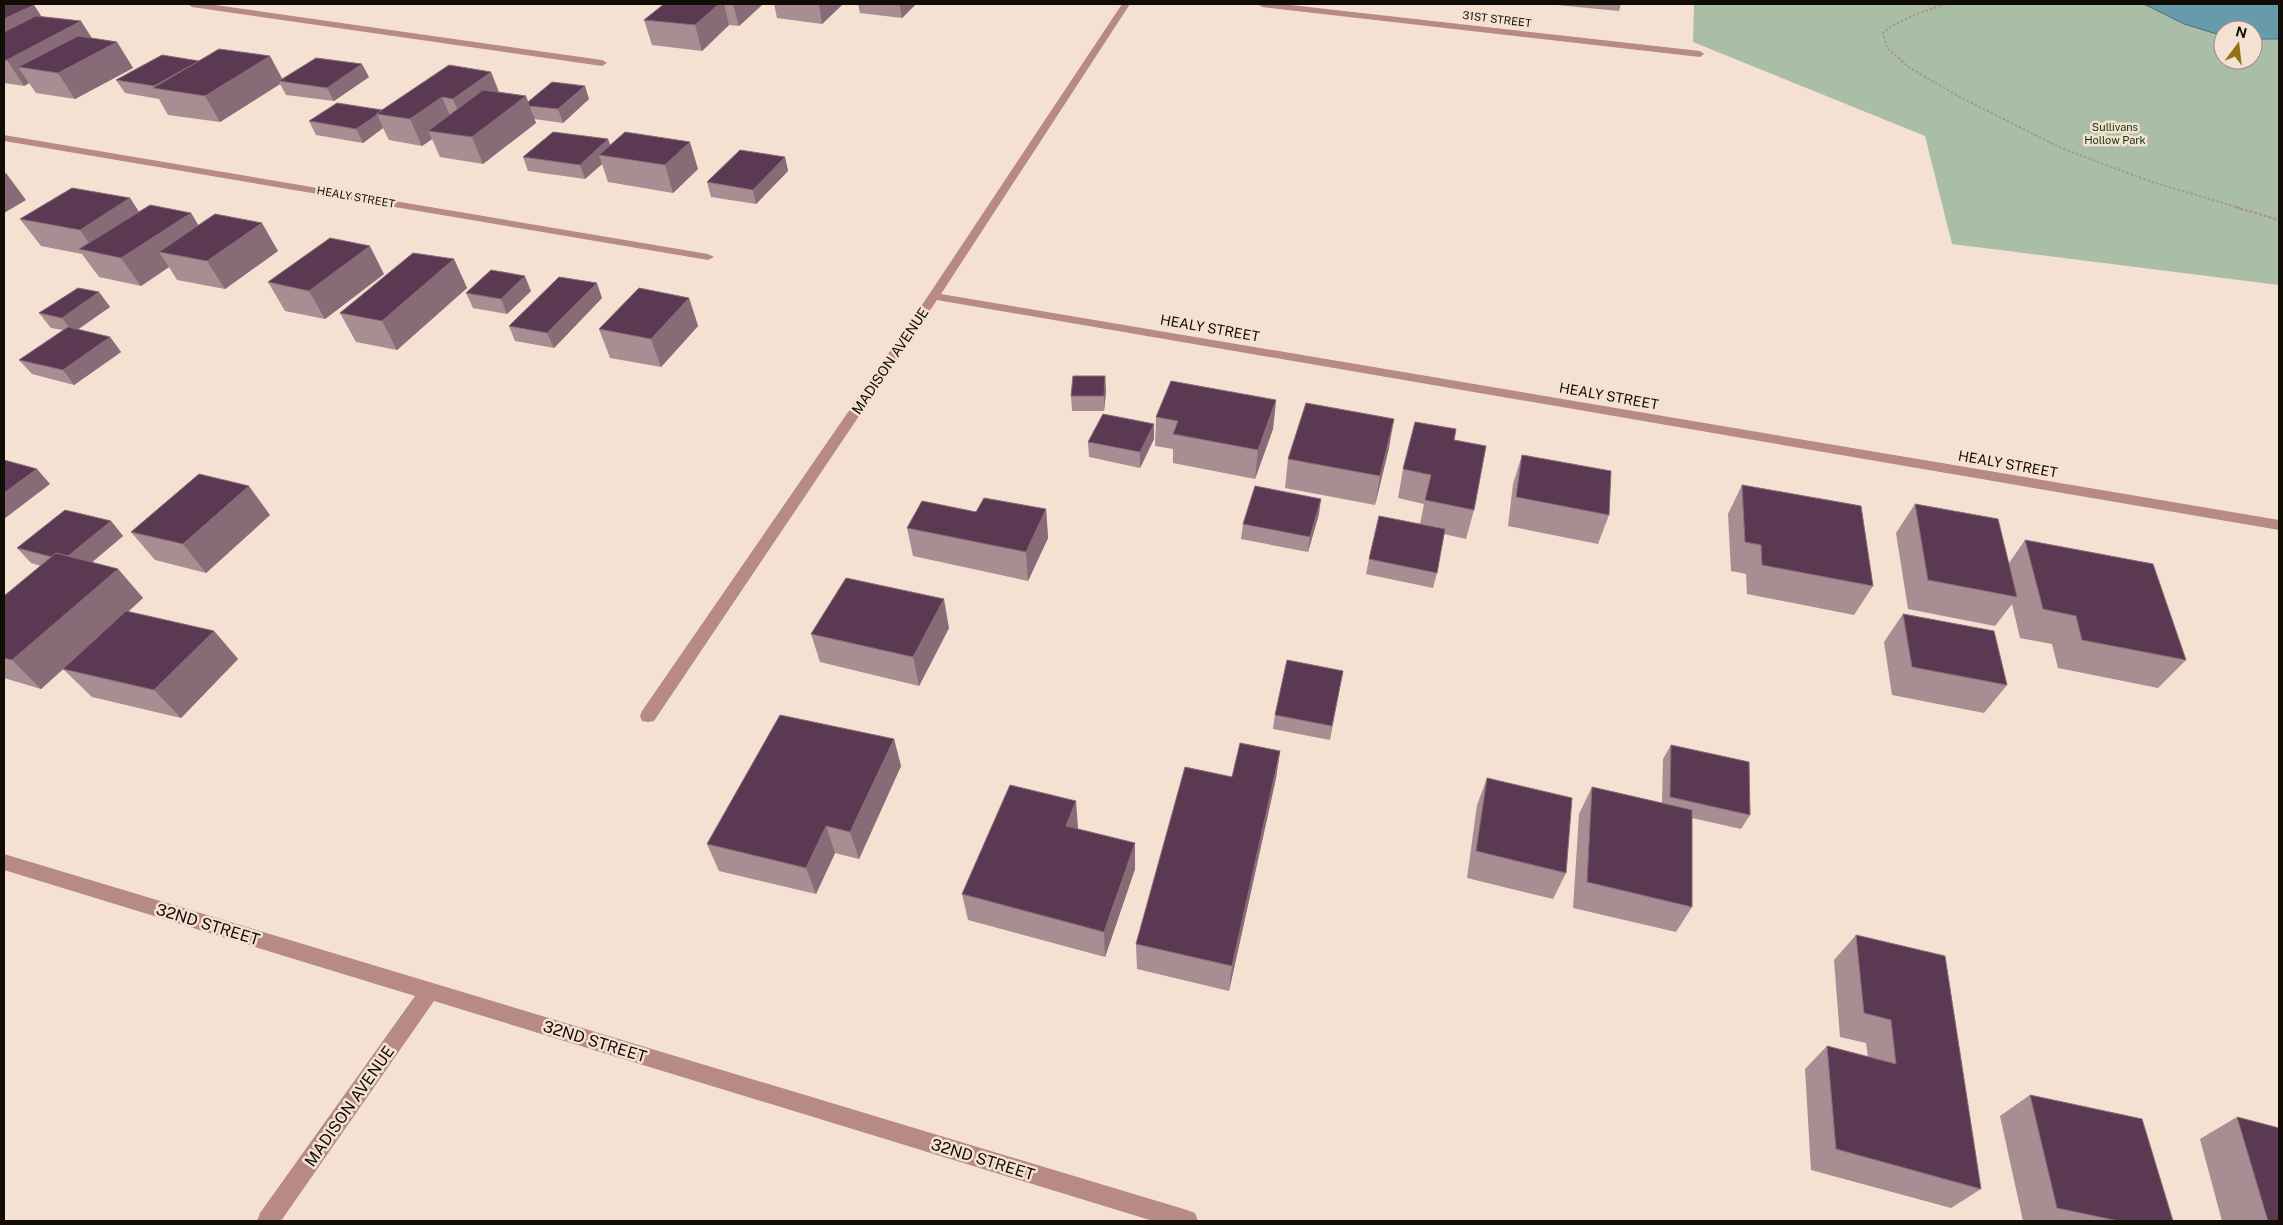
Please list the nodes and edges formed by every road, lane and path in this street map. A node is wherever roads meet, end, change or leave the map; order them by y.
1 (192, 4) edge
2 (1126, 4) edge
3 (1262, 4) edge
4 (1945, 4) edge
5 (1700, 54) dead end
6 (602, 63) dead end
7 (4, 138) edge
8 (2279, 220) edge
9 (708, 257) dead end
10 (934, 296) junction
11 (2279, 525) edge
12 (648, 716) dead end
13 (4, 862) edge
14 (430, 991) junction
15 (268, 1221) edge
16 (1187, 1221) edge

1 - 6 street
2 - 10 street, MADISON AVENUE
3 - 5 street, 31ST STREET
4 - 8 path
7 - 9 street, HEALY STREET
10 - 11 street, HEALY STREET
10 - 12 street, MADISON AVENUE
13 - 14 street, 32ND STREET
14 - 15 street, MADISON AVENUE
14 - 16 street, 32ND STREET

